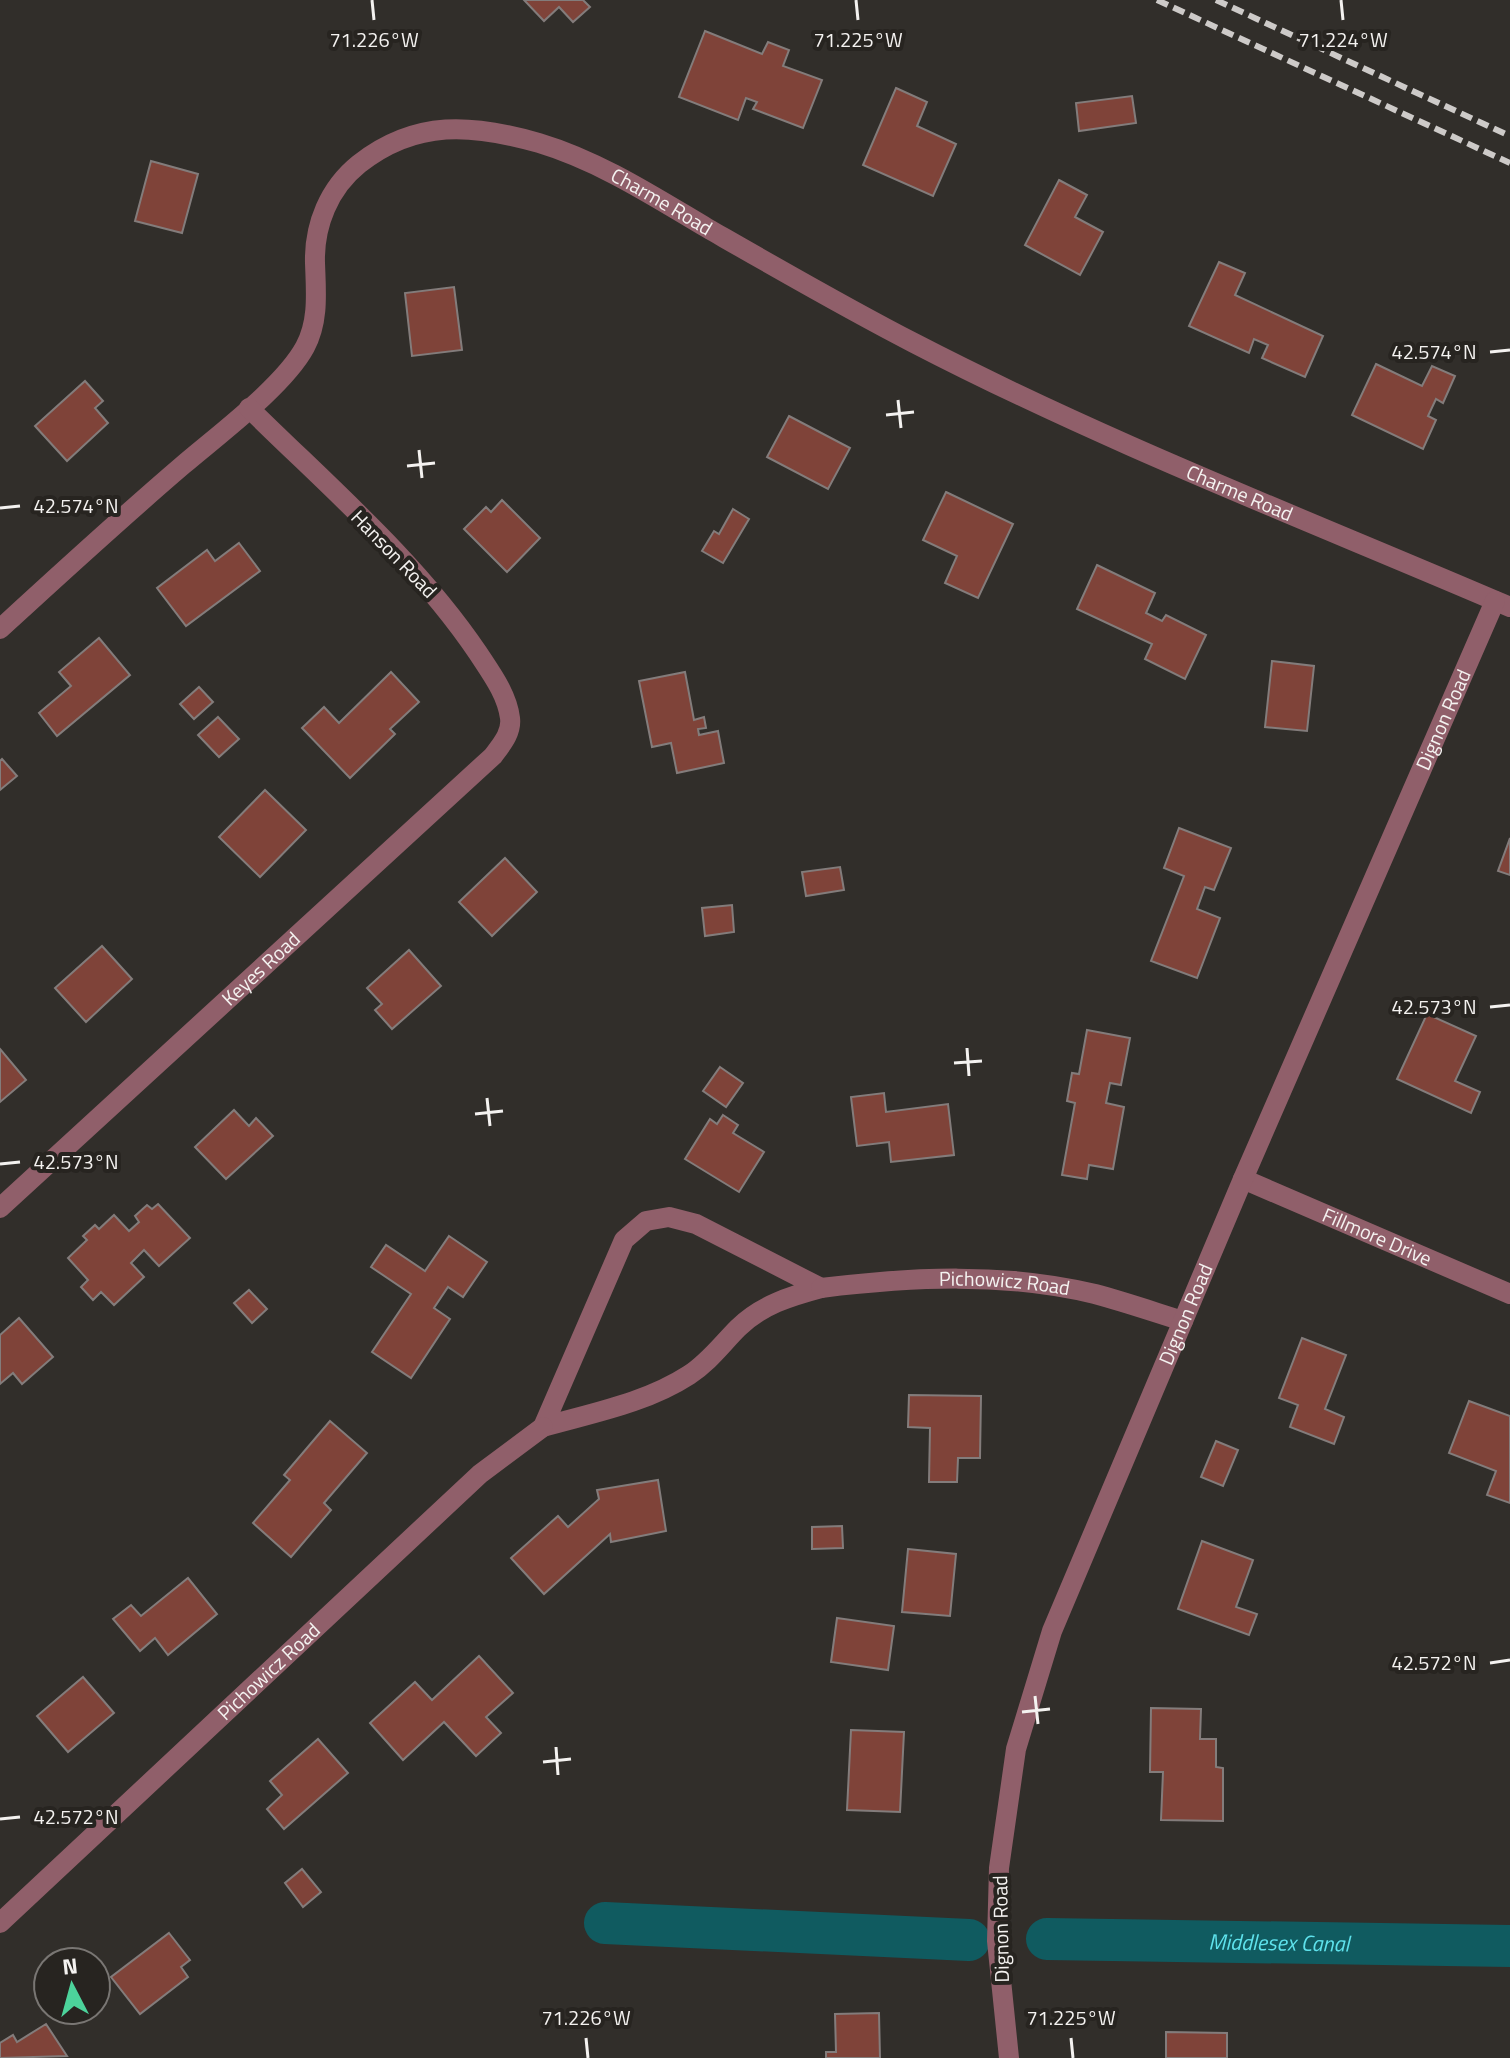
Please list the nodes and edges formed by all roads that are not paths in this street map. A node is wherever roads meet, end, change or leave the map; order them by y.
1 (249, 408) junction
2 (1502, 604) edge
3 (0, 629) edge
4 (511, 721) joint
5 (1243, 1179) junction
6 (0, 1208) edge
7 (821, 1288) junction
8 (1510, 1294) edge
9 (1183, 1321) junction
10 (543, 1427) junction
11 (0, 1923) edge
12 (1009, 2058) edge

1 - 2 street, Charme Road
1 - 3 street, Charme Road
1 - 4 street, Hanson Road
2 - 5 street, Dignon Road
4 - 6 street, Keyes Road
5 - 8 street, Fillmore Drive
5 - 9 street, Dignon Road
7 - 9 street, Pichowicz Road
7 - 10 street, Pichowicz Road
7 - 10 street
9 - 12 street, Dignon Road
10 - 11 street, Pichowicz Road

